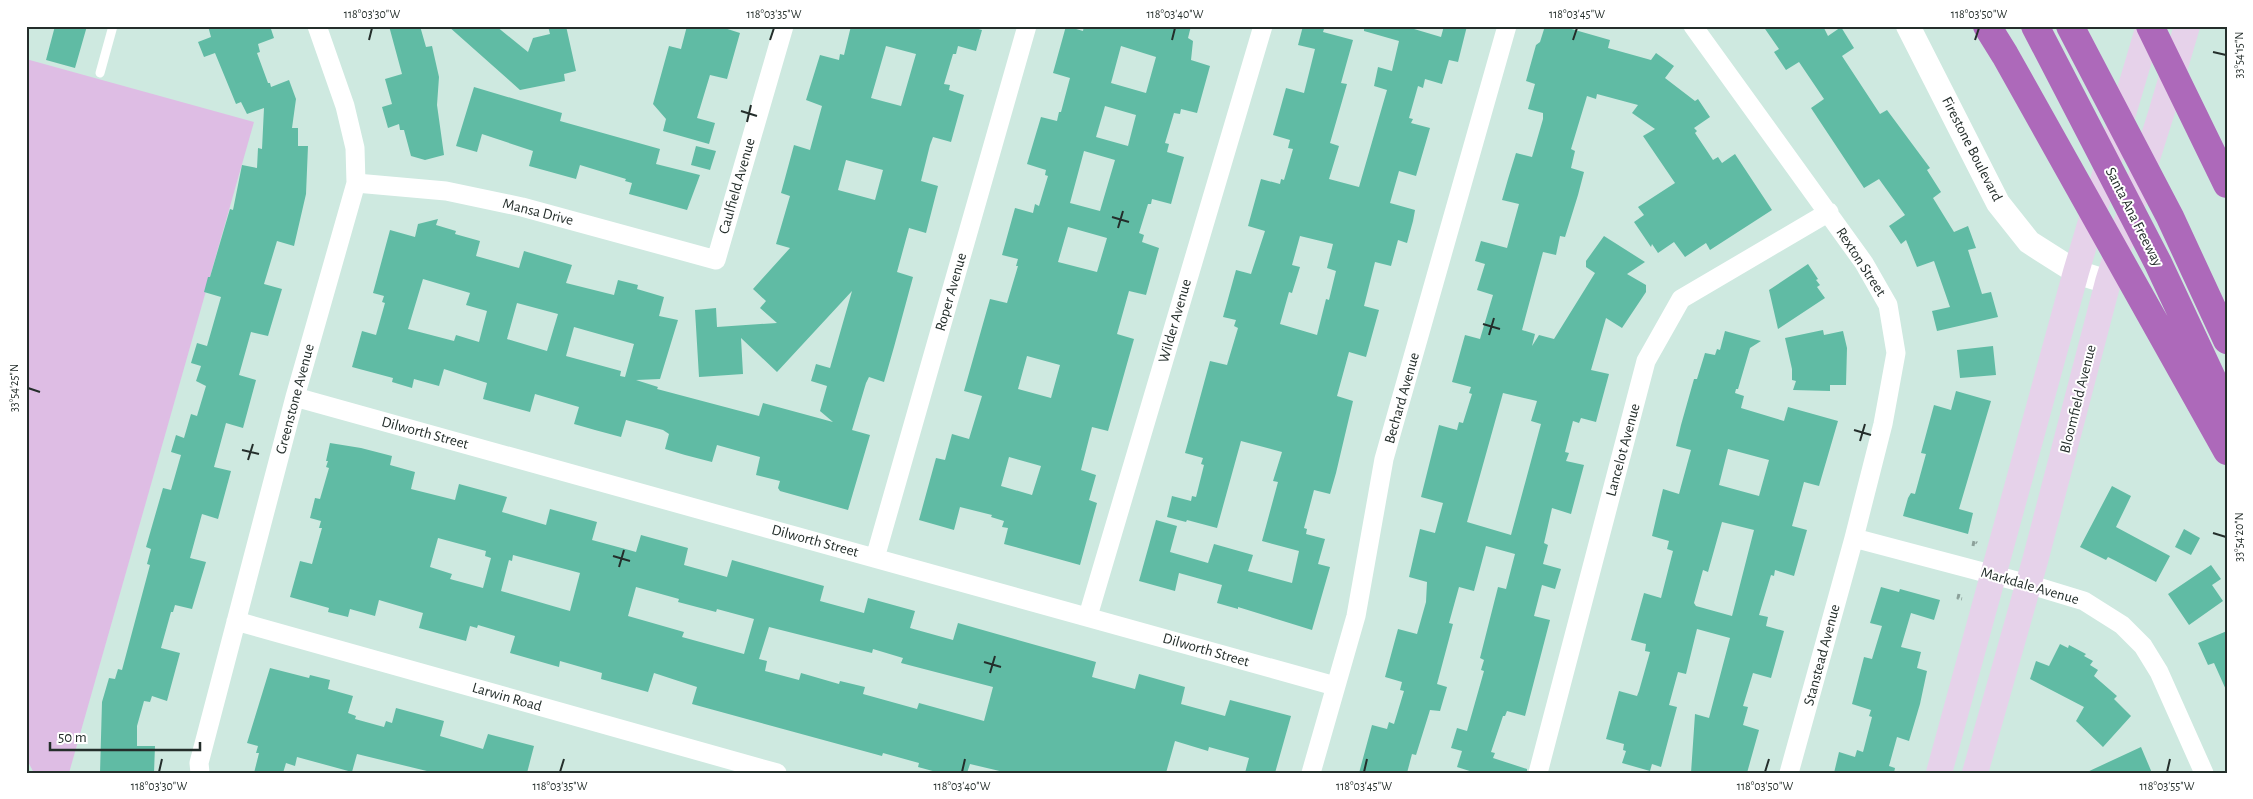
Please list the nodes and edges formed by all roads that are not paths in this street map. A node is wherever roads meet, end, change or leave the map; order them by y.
1 (113, 26) edge
2 (317, 26) edge
3 (784, 26) edge
4 (1027, 26) edge
5 (1263, 26) edge
6 (1507, 26) edge
7 (1693, 26) edge
8 (1908, 26) edge
9 (1987, 26) edge
10 (2035, 26) edge
11 (2070, 26) edge
12 (2149, 26) edge
13 (2186, 26) edge
14 (100, 73) dead end
15 (356, 183) junction
16 (2227, 184) edge
17 (1828, 212) junction
18 (716, 260) joint
19 (2076, 272) junction
20 (2108, 282) junction
21 (2227, 340) edge
22 (295, 397) junction
23 (2227, 410) edge
24 (2227, 451) edge
25 (1854, 538) junction
26 (876, 558) junction
27 (1995, 575) junction
28 (2028, 584) junction
29 (1088, 616) junction
30 (236, 621) junction
31 (1335, 686) junction
32 (200, 773) edge
33 (777, 773) edge
34 (1311, 773) edge
35 (1538, 773) edge
36 (1789, 773) edge
37 (1939, 773) edge
38 (1974, 773) edge
39 (2204, 773) edge

1 - 14 lane
2 - 15 street, Greenstone Avenue
3 - 18 street, Caulfield Avenue
4 - 26 street, Roper Avenue
5 - 29 street, Wilder Avenue
6 - 31 street, Bechard Avenue
7 - 17 street, Rexton Street
8 - 19 street, Firestone Boulevard
9 - 24 highway
10 - 23 highway, Santa Ana Freeway
11 - 21 highway
12 - 16 highway
12 - 19 main road
13 - 20 main road, Bloomfield Avenue
15 - 18 street, Mansa Drive
15 - 22 street, Greenstone Avenue
17 - 25 street, Rexton Street
17 - 35 street, Lancelot Avenue
19 - 20 street, Firestone Boulevard
19 - 27 main road
20 - 28 main road, Bloomfield Avenue
22 - 26 street, Dilworth Street
22 - 30 street, Greenstone Avenue
25 - 27 street, Markdale Avenue
25 - 36 street, Stanstead Avenue
26 - 29 street, Dilworth Street
27 - 28 street, Markdale Avenue
27 - 37 main road
28 - 38 main road, Bloomfield Avenue
28 - 39 street, Markdale Avenue
29 - 31 street, Dilworth Street
30 - 32 street, Greenstone Avenue
30 - 33 street, Larwin Road
31 - 34 street, Bechard Avenue

